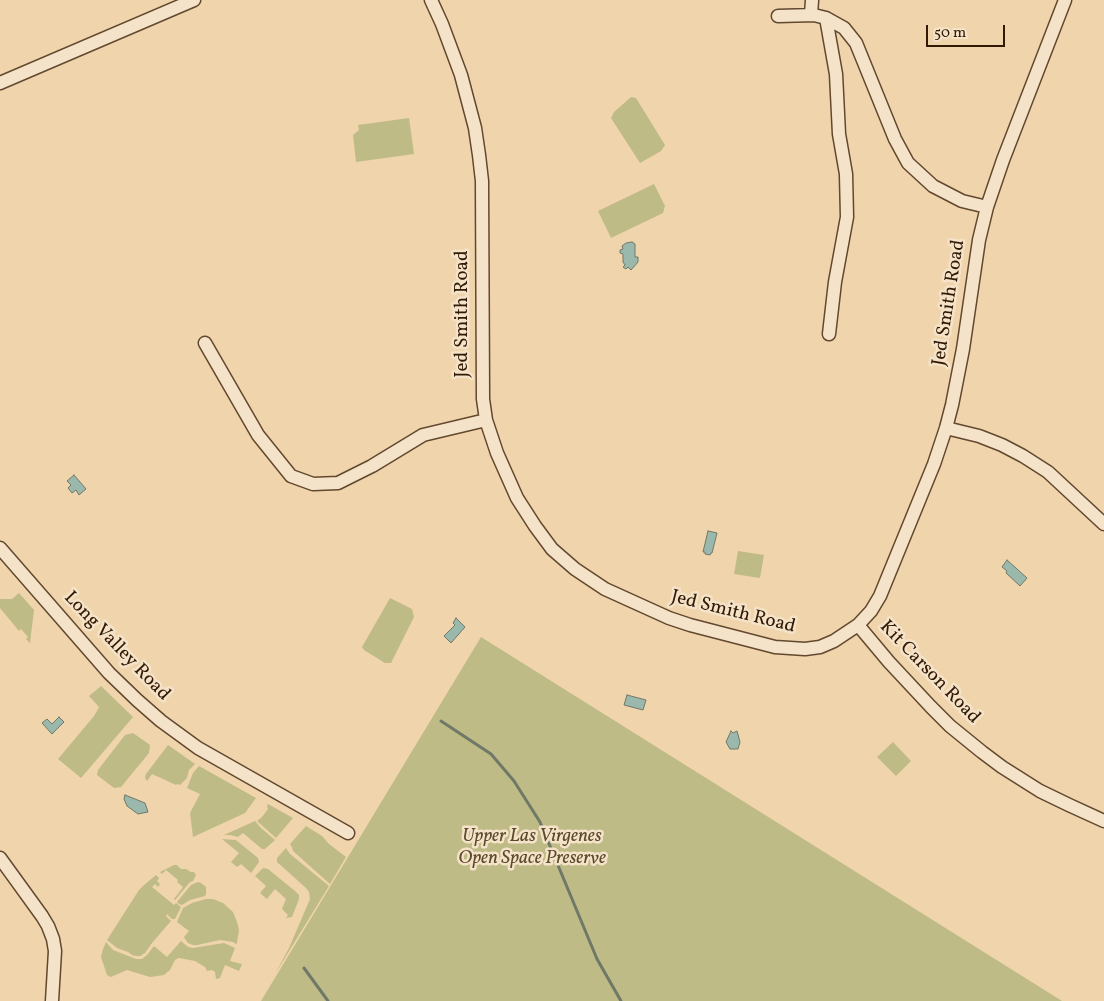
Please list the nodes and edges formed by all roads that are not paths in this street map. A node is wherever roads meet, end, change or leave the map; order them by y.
1 (194, 0) edge
2 (431, 0) edge
3 (812, 0) edge
4 (1065, 0) edge
5 (811, 15) junction
6 (778, 16) dead end
7 (826, 18) junction
8 (0, 83) edge
9 (987, 207) junction
10 (829, 334) dead end
11 (206, 343) dead end
12 (486, 420) junction
13 (946, 428) junction
14 (1104, 524) edge
15 (0, 548) edge
16 (858, 625) junction
17 (1104, 820) edge
18 (348, 833) dead end
19 (0, 858) edge
20 (52, 1001) edge

1 - 8 street
2 - 12 street, Jed Smith Road
3 - 5 street
4 - 9 street, Jed Smith Road
5 - 6 street
5 - 7 street
7 - 9 street
7 - 10 street
9 - 13 street, Jed Smith Road
11 - 12 street
12 - 16 street, Jed Smith Road
13 - 14 street
13 - 16 street, Jed Smith Road
15 - 18 street, Long Valley Road
16 - 17 street, Kit Carson Road
19 - 20 street

